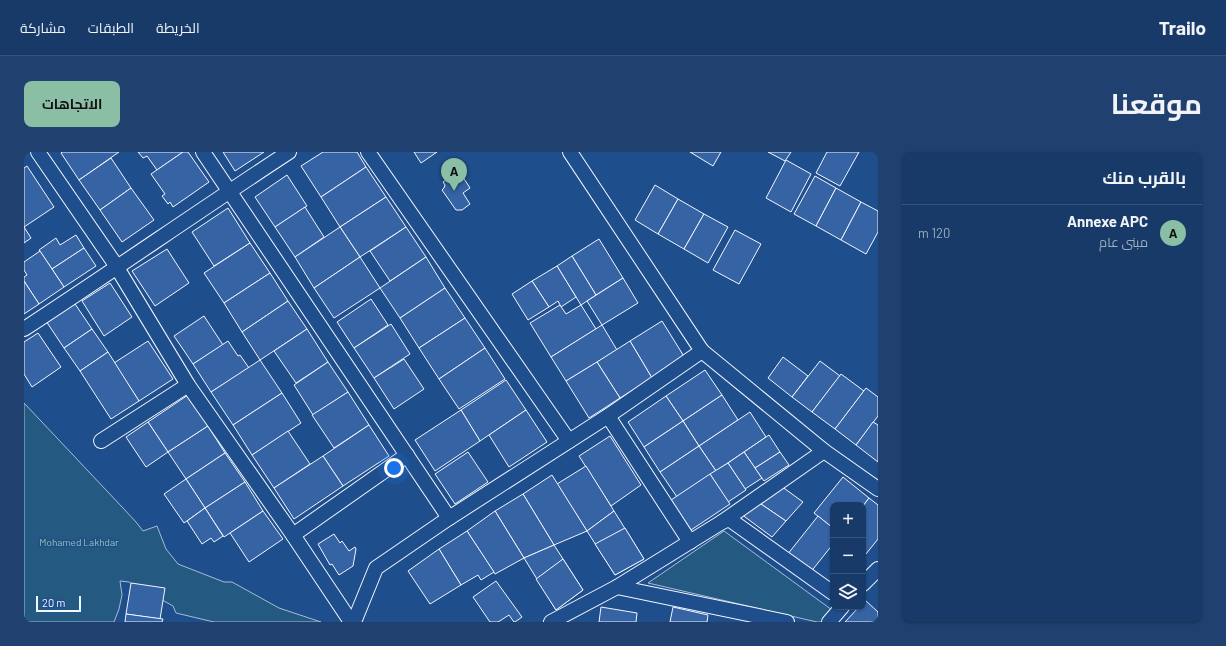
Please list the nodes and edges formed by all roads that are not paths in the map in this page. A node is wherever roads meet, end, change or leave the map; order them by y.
1 (38, 152) edge
2 (203, 152) edge
3 (289, 152) edge
4 (368, 152) edge
5 (570, 152) edge
6 (229, 191) junction
7 (117, 268) junction
8 (24, 329) edge
9 (702, 351) junction
10 (188, 385) junction
11 (608, 416) junction
12 (101, 441) dead end
13 (569, 441) junction
14 (824, 451) junction
15 (407, 455) junction
16 (878, 489) edge
17 (449, 518) junction
18 (722, 522) junction
19 (293, 535) junction
20 (690, 542) junction
21 (878, 569) edge
22 (866, 581) edge
23 (617, 587) junction
24 (830, 591) edge
25 (839, 610) edge
26 (351, 622) edge
27 (354, 622) edge
28 (551, 622) edge
29 (787, 622) edge
30 (829, 622) edge

1 - 7 street
2 - 6 street
3 - 6 street
4 - 13 street
5 - 9 street
6 - 7 street
6 - 15 street
7 - 8 street
7 - 10 street
9 - 11 street
9 - 14 street
10 - 12 street
10 - 19 street
11 - 13 street
11 - 20 street
13 - 17 street
14 - 16 street
14 - 18 street
15 - 17 street
15 - 19 street
17 - 27 street
18 - 20 street
18 - 24 street
19 - 26 street
20 - 23 street
21 - 22 street
23 - 28 street
23 - 29 street
25 - 30 street

